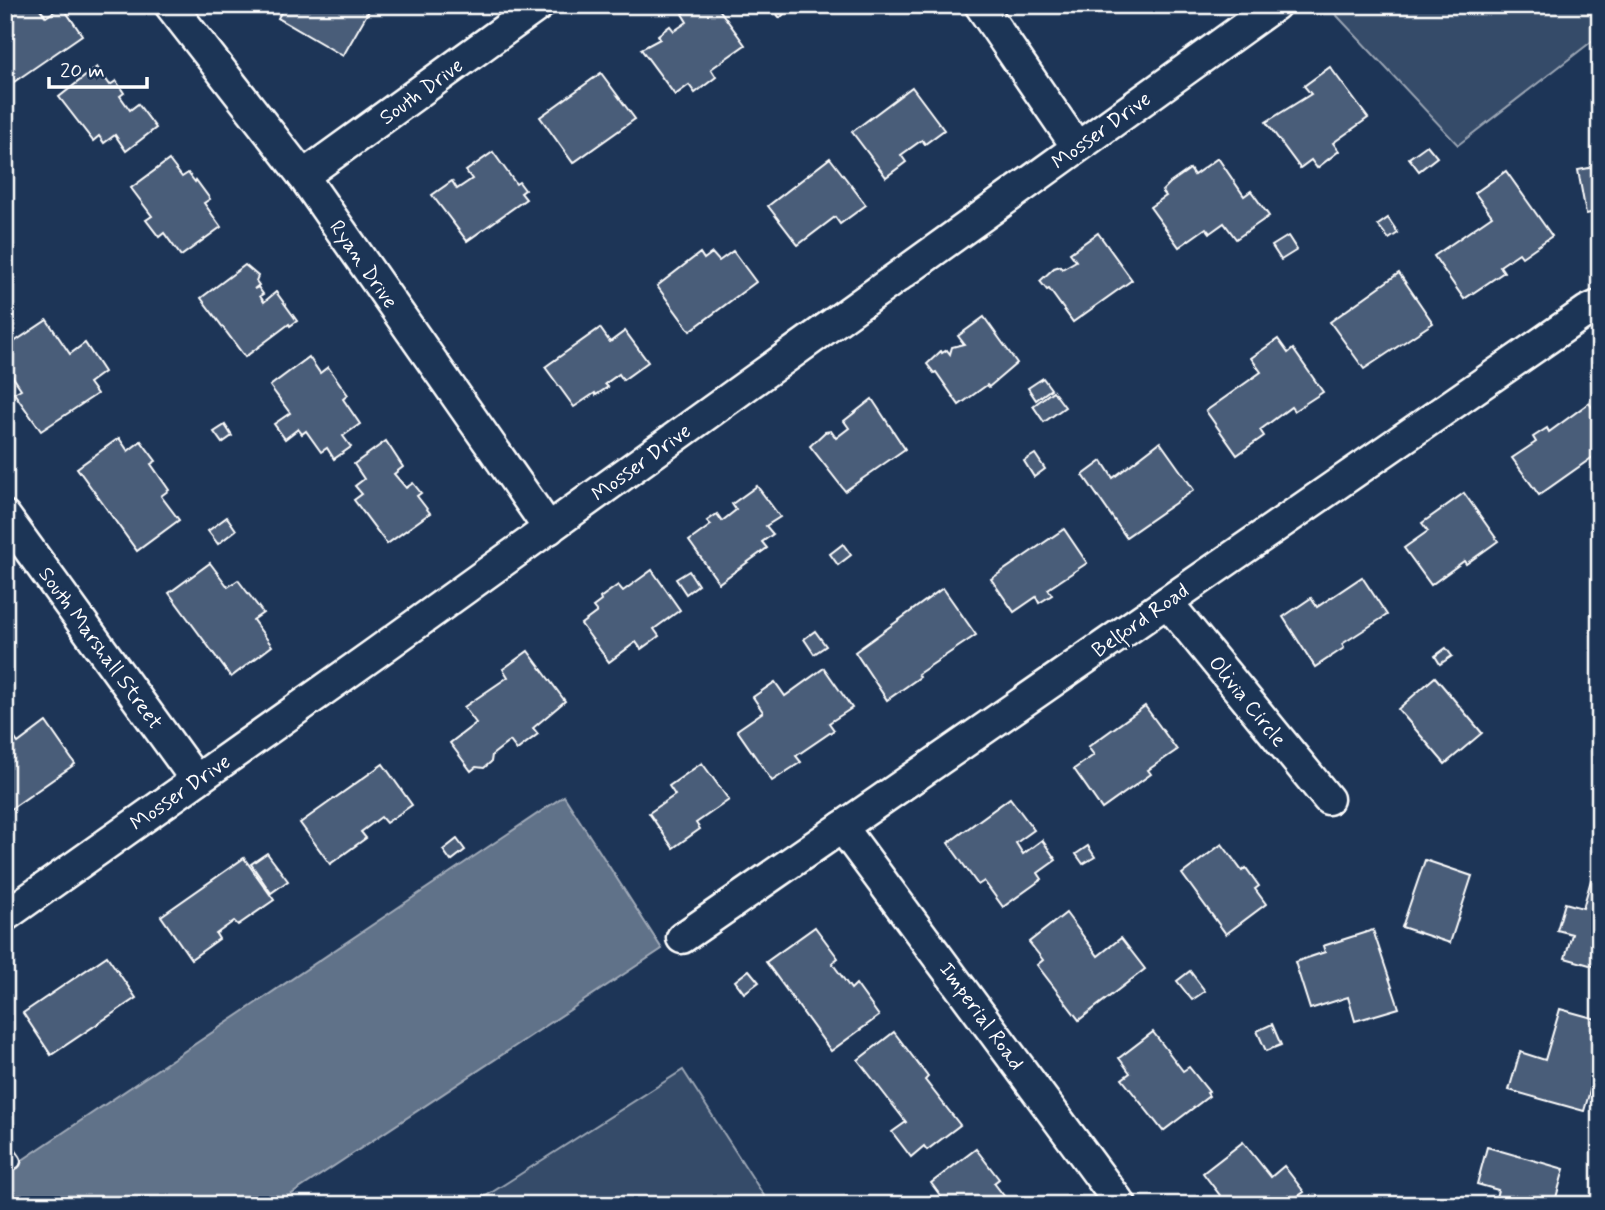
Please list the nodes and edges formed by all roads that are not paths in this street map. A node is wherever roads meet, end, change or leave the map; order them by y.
1 (170, 5) edge
2 (539, 5) edge
3 (980, 5) edge
4 (1275, 5) edge
5 (1077, 147) junction
6 (303, 176) junction
7 (1600, 305) edge
8 (5, 516) edge
9 (549, 528) junction
10 (1167, 602) junction
11 (197, 780) junction
12 (1328, 799) dead end
13 (842, 827) junction
14 (5, 916) edge
15 (682, 938) dead end
16 (1121, 1205) edge

1 - 6 street, Ryan Drive
2 - 6 street, South Drive
3 - 5 street
4 - 5 street, Mosser Drive
5 - 9 street, Mosser Drive
6 - 9 street, Ryan Drive
7 - 10 street, Belford Road
8 - 11 street, South Marshall Street
9 - 11 street, Mosser Drive
10 - 12 street, Olivia Circle
10 - 13 street, Belford Road
11 - 14 street, Mosser Drive
13 - 15 street, Belford Road
13 - 16 street, Imperial Road

